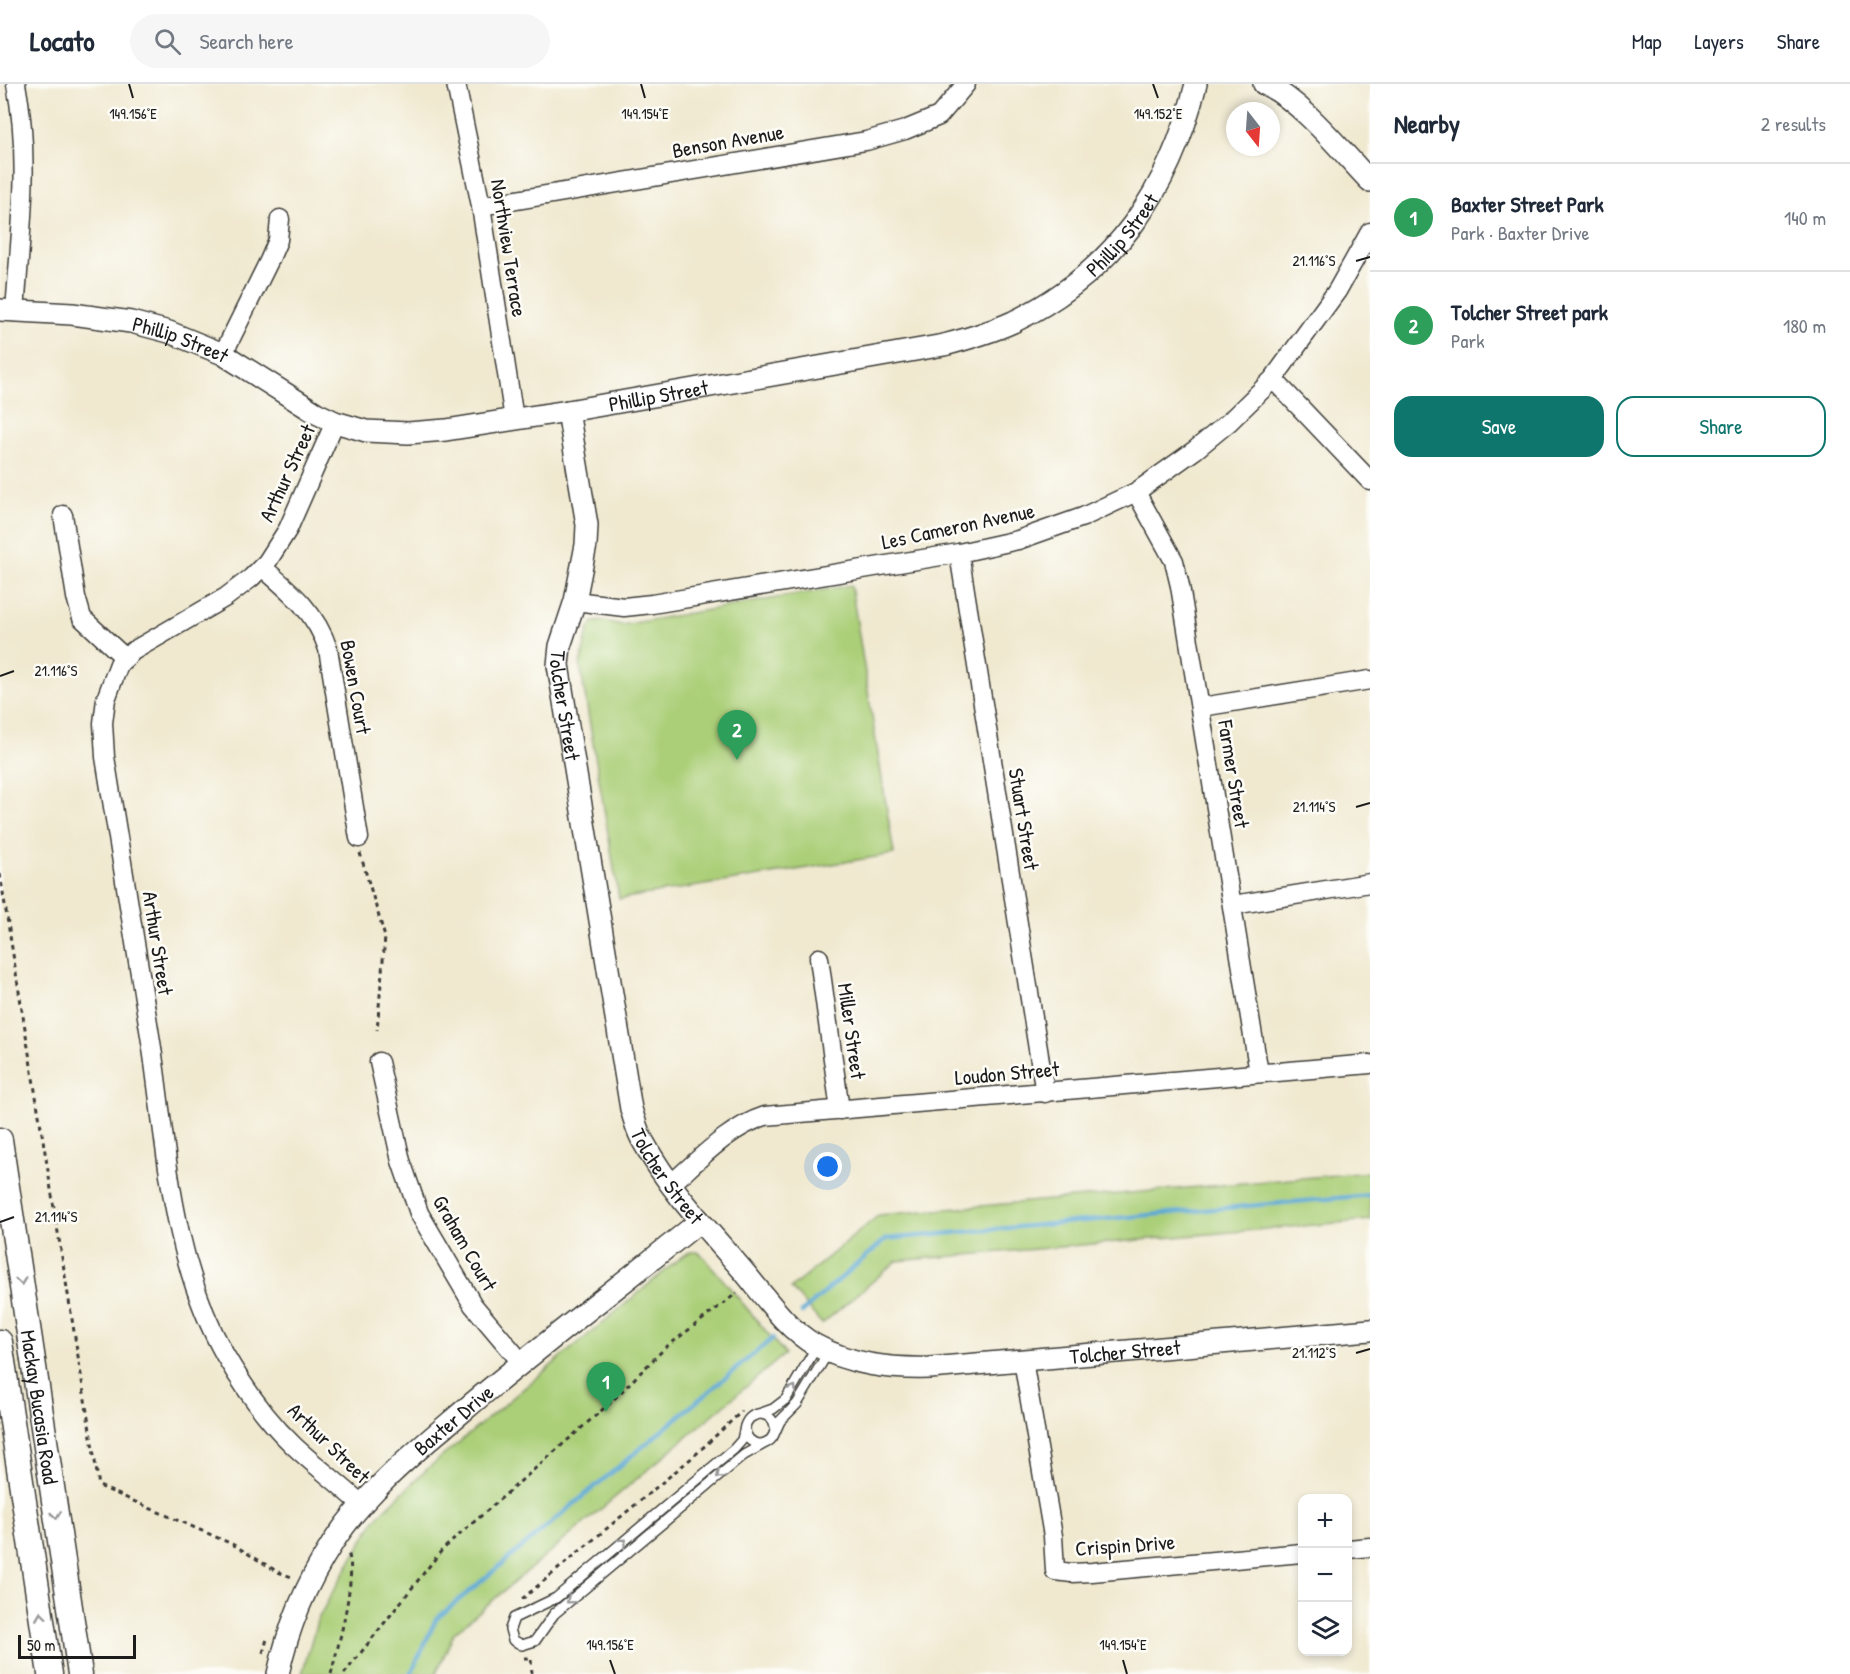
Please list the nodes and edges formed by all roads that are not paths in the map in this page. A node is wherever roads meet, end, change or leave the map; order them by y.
1 (16, 84) edge
2 (456, 84) edge
3 (966, 84) edge
4 (1196, 84) edge
5 (1264, 84) edge
6 (1370, 181) edge
7 (481, 206) junction
8 (280, 219) dead end
9 (1370, 232) edge
10 (5, 313) edge
11 (223, 354) junction
12 (1273, 379) junction
13 (568, 411) junction
14 (514, 419) junction
15 (335, 422) junction
16 (1370, 481) edge
17 (1136, 492) junction
18 (63, 515) dead end
19 (959, 553) junction
20 (262, 567) junction
21 (575, 601) junction
22 (125, 658) junction
23 (1370, 680) edge
24 (1201, 707) junction
25 (359, 838) road end
26 (1370, 883) edge
27 (1233, 905) junction
28 (819, 958) dead end
29 (379, 1062) dead end
30 (1370, 1064) edge
31 (1259, 1073) junction
32 (1045, 1093) junction
33 (840, 1110) junction
34 (0, 1140) edge
35 (671, 1184) junction
36 (700, 1221) junction
37 (1370, 1330) edge
38 (0, 1342) edge
39 (823, 1348) junction
40 (1023, 1360) junction
41 (521, 1362) junction
42 (753, 1416) junction
43 (746, 1426) junction
44 (775, 1432) junction
45 (768, 1442) junction
46 (362, 1505) junction
47 (1370, 1547) edge
48 (1352, 1549) edge
49 (1298, 1553) edge
50 (50, 1674) edge
51 (80, 1674) edge
52 (278, 1674) edge

1 - 10 street
2 - 7 street, Northview Terrace
3 - 7 street, Benson Avenue
4 - 13 street, Phillip Street
5 - 6 street
7 - 14 street, Northview Terrace
8 - 11 street
9 - 12 street, Les Cameron Avenue
10 - 11 street, Phillip Street
11 - 15 street, Phillip Street
12 - 16 street
12 - 17 street, Les Cameron Avenue
13 - 14 street, Phillip Street
13 - 21 street, Tolcher Street
14 - 15 street, Phillip Street
15 - 20 street, Arthur Street
17 - 19 street, Les Cameron Avenue
17 - 24 street, Farmer Street
18 - 22 street
19 - 21 street, Les Cameron Avenue
19 - 32 street, Stuart Street
20 - 22 street, Arthur Street
20 - 25 street, Bowen Court
21 - 35 street, Tolcher Street
22 - 46 street, Arthur Street
23 - 24 street
24 - 27 street, Farmer Street
26 - 27 street
27 - 31 street, Farmer Street
28 - 33 street, Miller Street
29 - 41 street, Graham Court
30 - 31 street, Loudon Street
31 - 32 street, Loudon Street
32 - 33 street, Loudon Street
33 - 35 street, Loudon Street
34 -> 51 main road, Mackay Bucasia Road
35 - 36 street, Tolcher Street
36 - 39 street, Tolcher Street
36 - 41 street, Baxter Drive
37 - 40 street, Tolcher Street
50 -> 38 main road, Mackay Bucasia Road
39 - 40 street, Tolcher Street
42 -> 39 lane
39 - 44 lane
40 - 49 street, Crispin Drive
41 - 46 street, Baxter Drive
42 - 43 lane
42 - 44 lane
43 - 45 lane
45 -> 43 lane
44 - 45 lane
46 - 52 street, Baxter Drive
47 - 48 street

